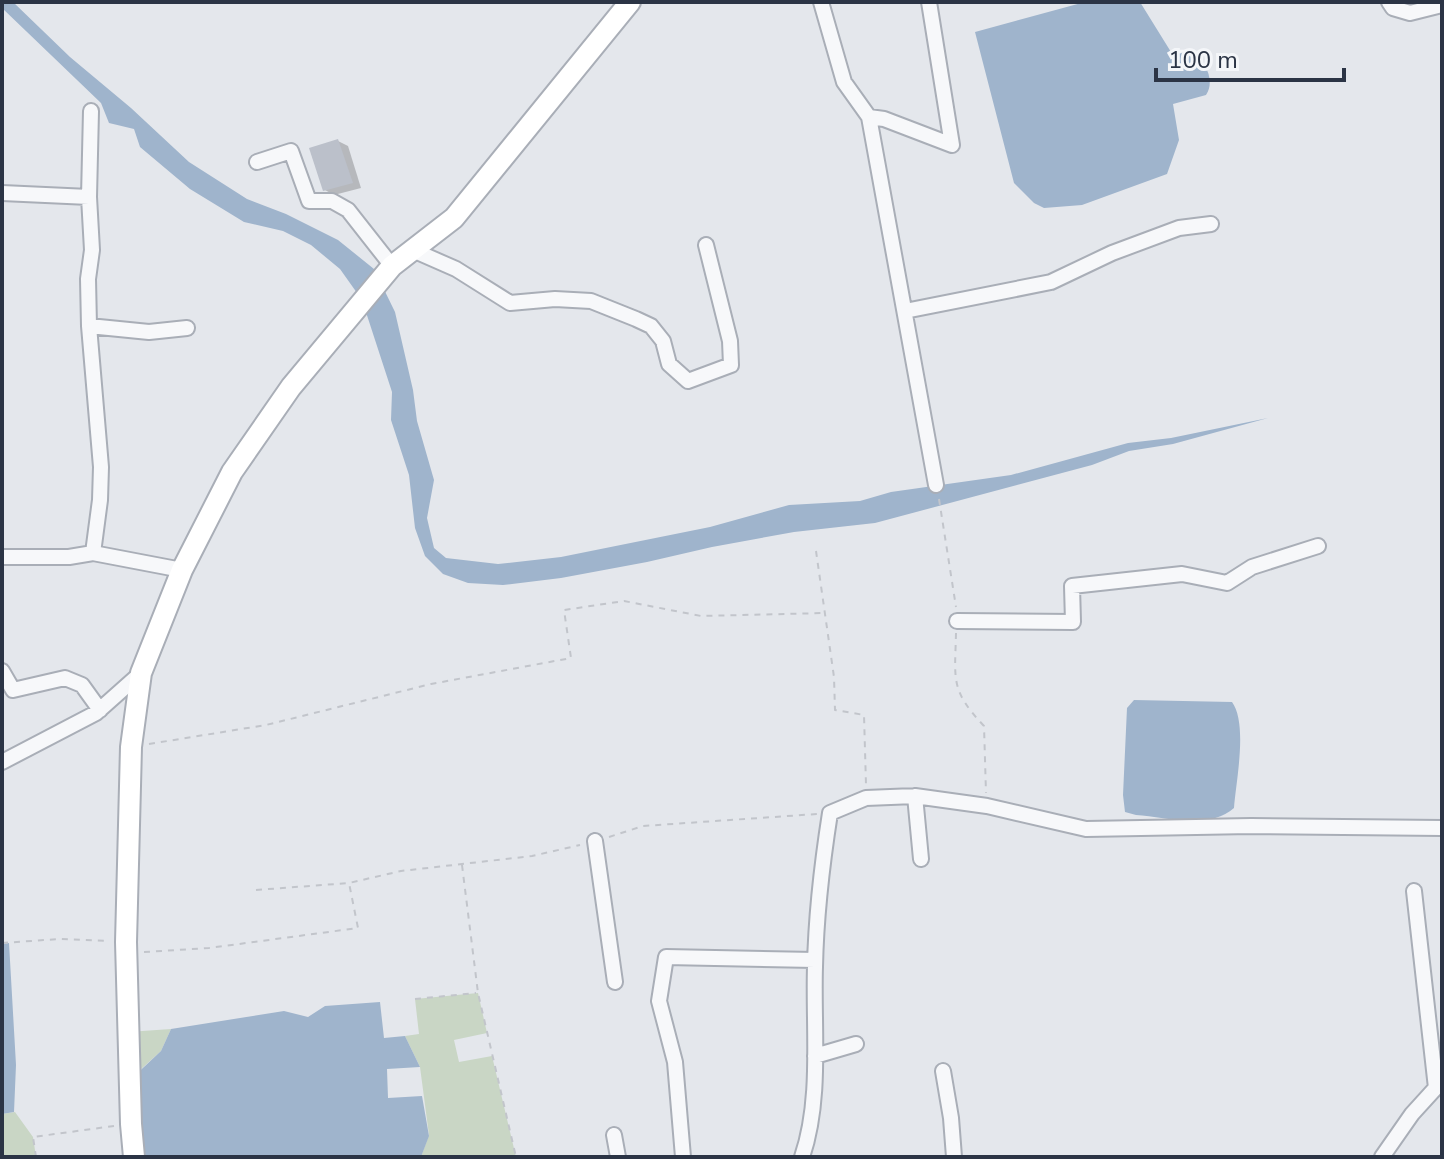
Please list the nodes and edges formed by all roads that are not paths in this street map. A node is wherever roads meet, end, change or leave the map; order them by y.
1 (630, 2) edge
2 (821, 2) edge
3 (929, 2) edge
4 (1389, 2) edge
5 (1442, 5) edge
6 (91, 111) dead end
7 (869, 117) junction
8 (257, 162) dead end
9 (2, 193) edge
10 (89, 197) junction
11 (1211, 224) dead end
12 (706, 245) dead end
13 (415, 251) junction
14 (392, 266) junction
15 (905, 311) junction
16 (89, 326) junction
17 (187, 328) dead end
18 (936, 485) dead end
19 (1318, 546) dead end
20 (93, 553) junction
21 (2, 557) edge
22 (182, 570) junction
23 (957, 621) dead end
24 (2, 671) edge
25 (141, 673) junction
26 (100, 710) junction
27 (2, 762) edge
28 (915, 796) junction
29 (1442, 828) edge
30 (595, 841) road end
31 (921, 859) dead end
32 (1414, 891) dead end
33 (815, 960) junction
34 (615, 982) dead end
35 (856, 1044) dead end
36 (815, 1056) junction
37 (943, 1071) dead end
38 (1439, 1084) edge
39 (614, 1135) dead end
40 (134, 1157) edge
41 (618, 1157) edge
42 (683, 1157) edge
43 (802, 1157) edge
44 (954, 1157) edge
45 (1382, 1157) edge

1 - 13 street
2 - 7 street
3 - 7 street
4 - 5 street
6 - 10 street
7 - 15 street
8 - 14 street
9 - 10 street
10 - 16 street
11 - 15 street
12 - 13 street
13 - 14 street
14 - 22 street
15 - 18 street
16 - 17 street
16 - 20 street
19 - 23 street
20 - 21 street
20 - 22 street
22 - 25 street
24 - 26 street
25 - 26 street
25 - 40 street
26 - 27 street
28 - 29 street
28 - 31 street
28 - 33 street
30 - 34 street
32 - 38 street
33 - 36 street
33 - 42 street
35 - 36 street
36 - 43 street
37 - 44 street
38 - 45 street
39 - 41 street

